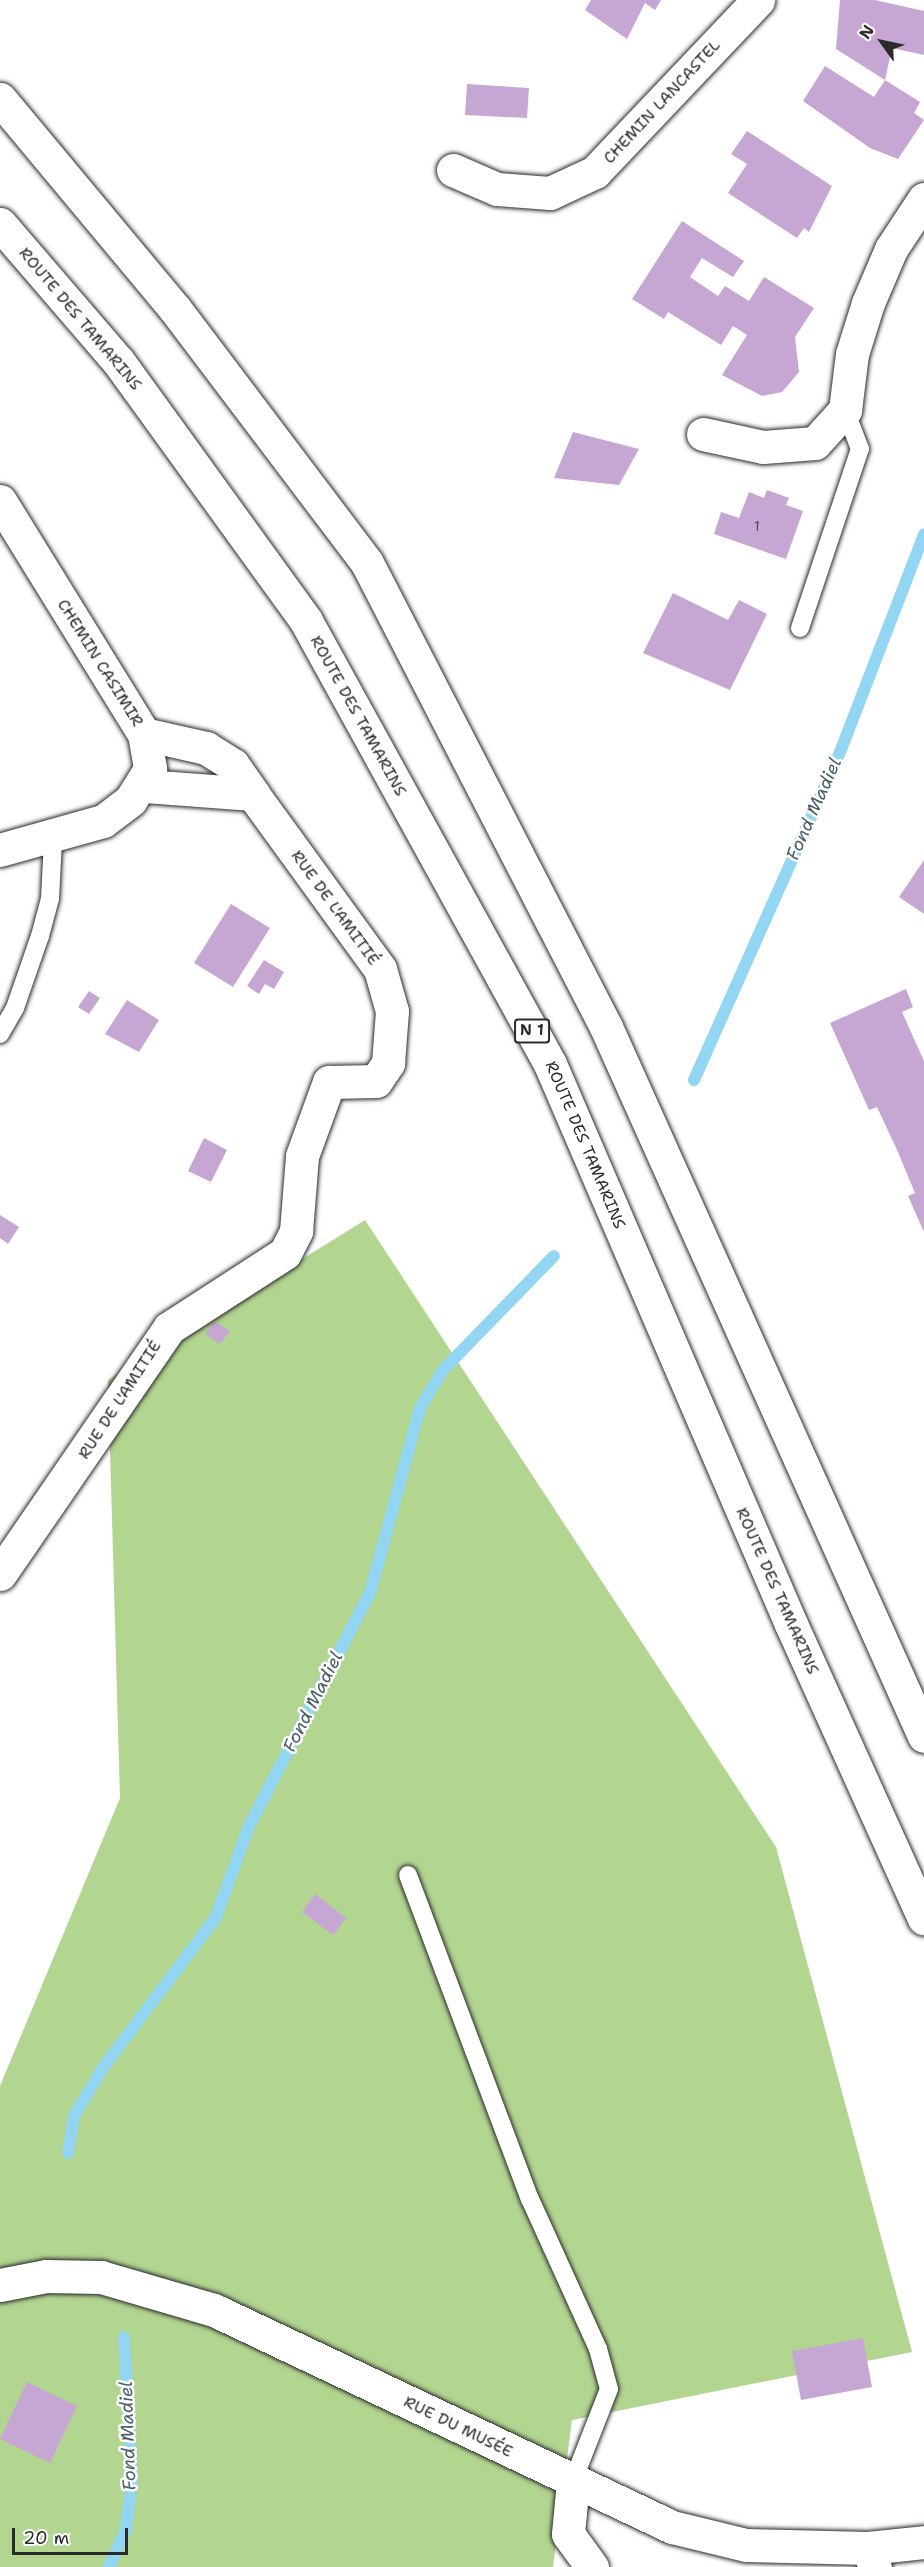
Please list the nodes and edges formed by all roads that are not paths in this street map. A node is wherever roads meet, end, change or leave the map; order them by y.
1 (758, 0) edge
2 (0, 99) edge
3 (453, 170) dead end
4 (924, 199) edge
5 (0, 224) edge
6 (845, 410) junction
7 (703, 434) dead end
8 (0, 501) edge
9 (800, 628) dead end
10 (144, 734) junction
11 (144, 786) junction
12 (253, 795) junction
13 (53, 839) junction
14 (0, 850) edge
15 (0, 1034) edge
16 (0, 1574) edge
17 (924, 1736) edge
18 (408, 1875) dead end
19 (924, 1918) edge
20 (0, 2285) edge
21 (573, 2481) junction
22 (924, 2542) edge
23 (872, 2558) edge
24 (592, 2567) edge

1 - 3 main road, CHEMIN LANCASTEL
2 - 17 main road
4 - 6 main road
5 - 19 main road, ROUTE DES TAMARINS / N 1
6 - 7 main road
6 - 9 lane
8 - 10 main road, CHEMIN CASIMIR
10 - 11 main road, CHEMIN CASIMIR
10 - 12 main road, RUE DE L'AMITIÉ
11 - 12 main road
11 - 13 main road
12 - 16 main road, RUE DE L'AMITIÉ
13 - 14 main road
13 - 15 lane
18 - 21 lane
20 - 21 main road, RUE DU MUSÉE
21 - 23 main road, RUE DU MUSÉE
21 - 24 main road
22 - 23 main road, RUE DU MUSÉE

